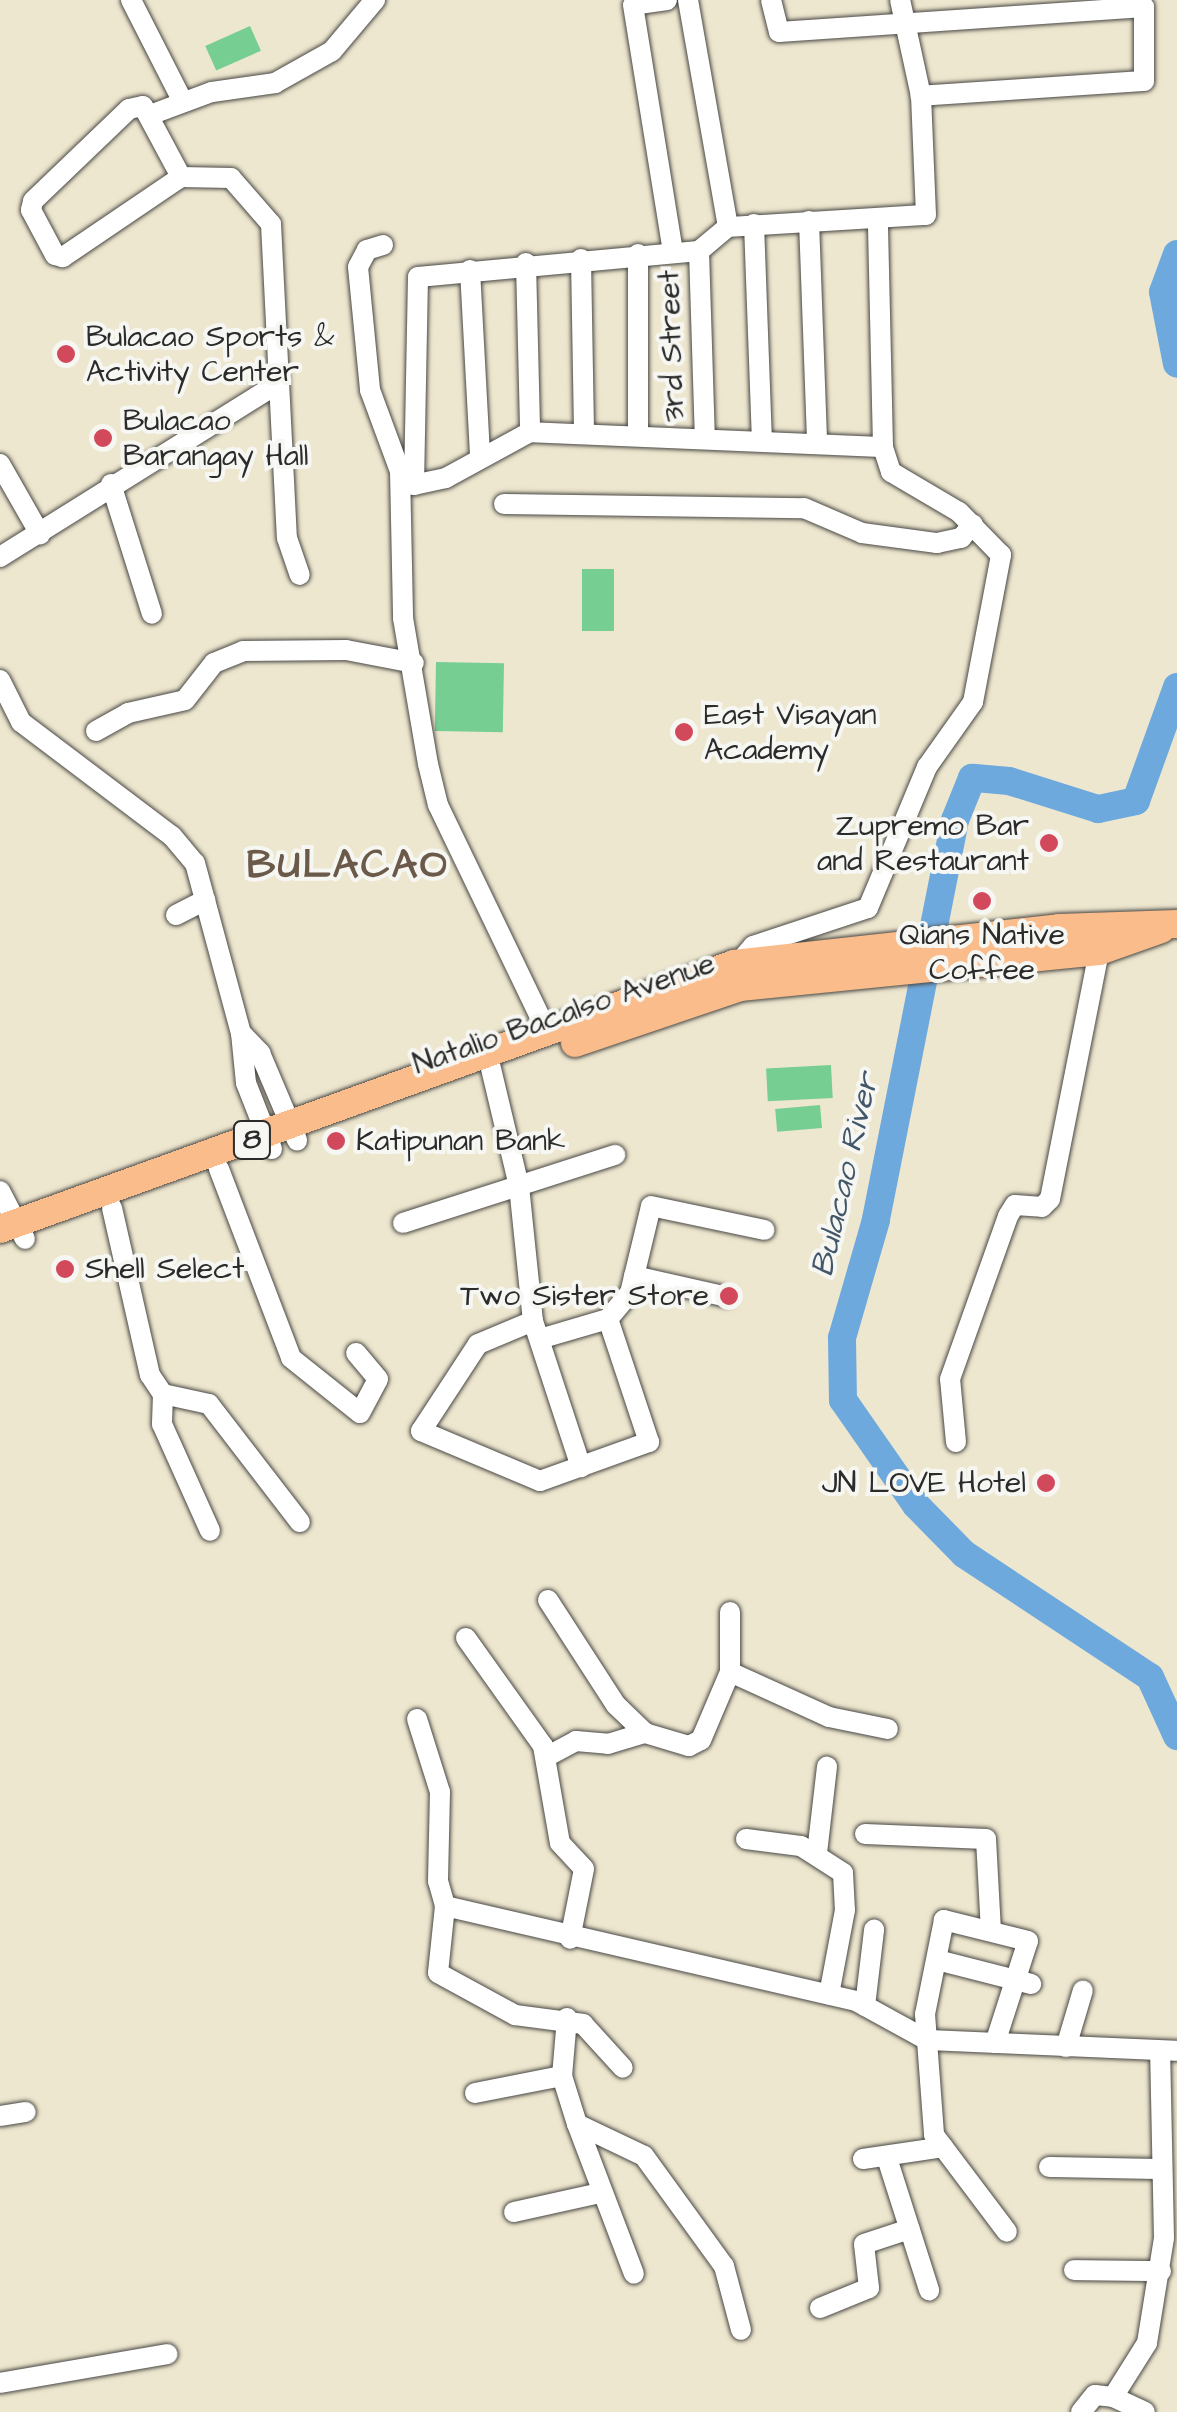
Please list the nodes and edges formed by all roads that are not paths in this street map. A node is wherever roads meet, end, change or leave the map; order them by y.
1 (131, 0) edge
2 (375, 0) edge
3 (666, 0) edge
4 (688, 0) edge
5 (771, 0) edge
6 (900, 0) edge
7 (904, 24) junction
8 (921, 96) junction
9 (182, 102) junction
10 (150, 114) junction
11 (180, 177) junction
12 (878, 220) junction
13 (809, 221) junction
14 (754, 224) junction
15 (728, 227) junction
16 (383, 245) dead end
17 (700, 252) junction
18 (673, 253) junction
19 (638, 254) junction
20 (581, 258) junction
21 (526, 262) junction
22 (470, 270) junction
23 (278, 383) junction
24 (530, 432) junction
25 (584, 434) junction
26 (638, 436) junction
27 (706, 438) junction
28 (762, 440) junction
29 (817, 442) junction
30 (883, 447) junction
31 (480, 455) junction
32 (0, 464) edge
33 (111, 484) junction
34 (504, 504) dead end
35 (973, 524) junction
36 (40, 534) junction
37 (0, 557) edge
38 (300, 575) dead end
39 (152, 614) dead end
40 (414, 663) junction
41 (0, 680) edge
42 (96, 731) dead end
43 (205, 900) junction
44 (176, 915) dead end
45 (1172, 925) edge
46 (1097, 939) junction
47 (737, 975) junction
48 (548, 1034) junction
49 (491, 1065) junction
50 (282, 1138) junction
51 (615, 1155) dead end
52 (219, 1170) junction
53 (519, 1186) junction
54 (0, 1191) edge
55 (112, 1208) junction
56 (403, 1223) dead end
57 (765, 1230) dead end
58 (10, 1235) edge
59 (634, 1276) junction
60 (728, 1297) dead end
61 (608, 1320) junction
62 (538, 1330) junction
63 (356, 1354) dead end
64 (164, 1394) junction
65 (956, 1442) dead end
66 (581, 1467) junction
67 (300, 1522) dead end
68 (210, 1531) dead end
69 (548, 1600) dead end
70 (730, 1612) dead end
71 (466, 1638) dead end
72 (730, 1672) junction
73 (416, 1719) dead end
74 (888, 1728) dead end
75 (645, 1733) junction
76 (546, 1756) junction
77 (827, 1767) dead end
78 (866, 1834) dead end
79 (746, 1839) dead end
80 (817, 1853) junction
81 (445, 1906) junction
82 (874, 1930) dead end
83 (991, 1930) junction
84 (570, 1939) junction
85 (946, 1962) dead end
86 (1024, 1983) junction
87 (1083, 1990) dead end
88 (829, 1995) junction
89 (865, 2006) junction
90 (567, 2018) junction
91 (927, 2040) junction
92 (996, 2043) junction
93 (1066, 2047) junction
94 (1168, 2051) edge
95 (623, 2068) dead end
96 (562, 2076) junction
97 (475, 2093) dead end
98 (26, 2112) dead end
99 (0, 2116) edge
100 (577, 2124) junction
101 (942, 2147) junction
102 (886, 2158) junction
103 (863, 2159) dead end
104 (1049, 2167) dead end
105 (1161, 2169) junction
106 (600, 2193) junction
107 (514, 2212) dead end
108 (910, 2228) junction
109 (1007, 2232) dead end
110 (1074, 2270) dead end
111 (1161, 2270) junction
112 (634, 2274) dead end
113 (929, 2290) dead end
114 (820, 2308) dead end
115 (741, 2330) dead end
116 (168, 2354) dead end
117 (0, 2383) edge
118 (1113, 2397) junction
119 (1081, 2412) edge
120 (1145, 2412) edge

1 - 9 street
2 - 9 street
3 - 18 street
4 - 15 street
5 - 7 street
6 - 7 street
7 - 8 street
7 - 8 street
8 - 12 street
9 - 10 street
10 - 11 street
10 - 11 street
11 - 23 street
12 - 13 street
12 - 30 street
13 - 14 street
13 - 29 street
14 - 15 street
14 - 28 street
15 - 17 street
16 - 40 street
17 - 18 street
17 - 27 street, 3rd Street
18 - 19 street
19 - 20 street
19 - 26 street
20 - 21 street
20 - 25 street
21 - 22 street
21 - 24 street
22 - 31 street
22 - 31 street
23 - 33 street
23 - 38 street
24 - 25 street
24 - 31 street
25 - 26 street
26 - 27 street
27 - 28 street
28 - 29 street
29 - 30 street
30 - 35 street
32 - 36 street
33 - 36 street
33 - 39 street
34 - 35 street
35 - 47 street
36 - 37 street
40 - 42 street
40 - 48 street
41 - 43 street
43 - 44 street
43 - 50 street
45 - 46 main road, Natalio Bacalso Avenue / 8
46 - 47 main road, Natalio Bacalso Avenue / 8
46 - 65 street
47 - 48 main road, Natalio Bacalso Avenue / 8
47 - 49 main road, Natalio Bacalso Avenue / 8
48 - 49 main road, Natalio Bacalso Avenue / 8
49 - 50 main road, Natalio Bacalso Avenue / 8
49 - 53 street
50 - 52 main road, Natalio Bacalso Avenue / 8
50 - 58 main road, Natalio Bacalso Avenue / 8
51 - 53 street
52 - 55 main road, Natalio Bacalso Avenue / 8
52 - 63 street
53 - 56 street
53 - 62 street
54 - 58 street
55 - 58 main road, Natalio Bacalso Avenue / 8
55 - 64 street
57 - 59 street
59 - 60 street
59 - 61 street
61 - 62 street
61 - 66 street
62 - 66 street
62 - 66 street
64 - 67 street
64 - 68 street
69 - 75 street
70 - 72 street
71 - 76 street
72 - 74 street
72 - 75 street
73 - 81 street
75 - 76 street
76 - 84 street
77 - 80 street
78 - 83 street
79 - 80 street
80 - 88 street
81 - 84 street
81 - 90 street
82 - 89 street
83 - 86 street
83 - 91 street
84 - 88 street
85 - 86 street
86 - 92 street
87 - 93 street
88 - 89 street
89 - 91 street
90 - 95 street
90 - 96 street
91 - 92 street
91 - 101 street
92 - 93 street
93 - 94 street
94 - 105 street
96 - 97 street
96 - 100 street
98 - 99 street
100 - 106 street
100 - 115 street
101 - 102 street
101 - 109 street
102 - 103 street
102 - 108 street
104 - 105 street
105 - 111 street
106 - 107 street
106 - 112 street
108 - 113 street
108 - 114 street
110 - 111 street
111 - 118 street
116 - 117 street
118 - 119 street
118 - 120 street

